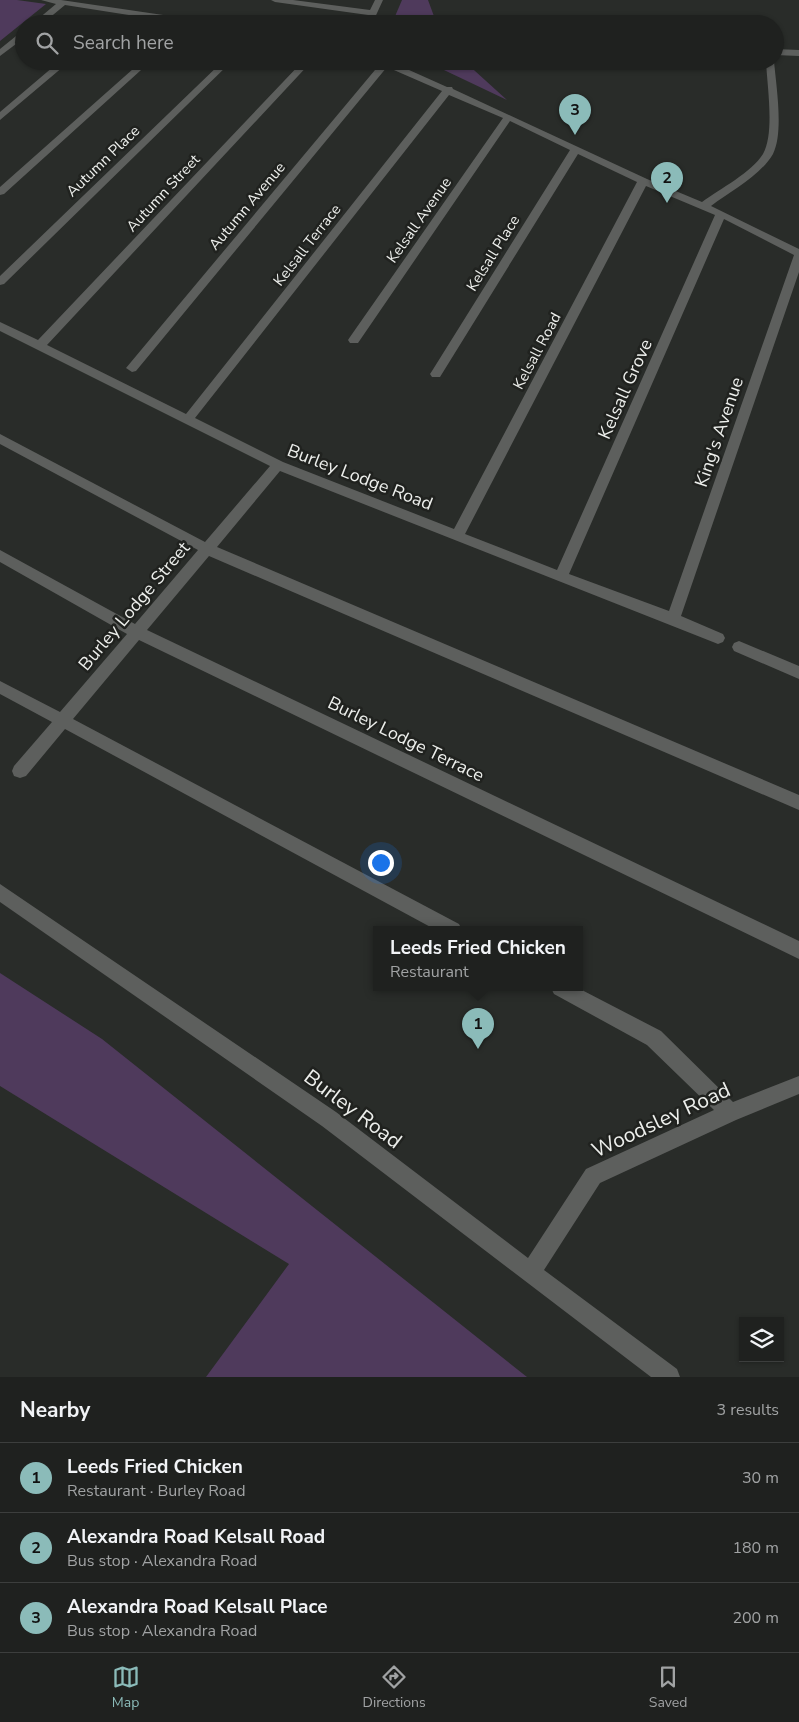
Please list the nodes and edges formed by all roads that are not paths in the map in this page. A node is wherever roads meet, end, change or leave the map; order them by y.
1 (45, 0) edge
2 (274, 0) edge
3 (378, 0) edge
4 (63, 3) junction
5 (372, 13) joint
6 (48, 15) edge
7 (159, 15) edge
8 (15, 41) edge
9 (784, 52) edge
10 (0, 53) edge
11 (799, 53) edge
12 (55, 70) edge
13 (137, 70) edge
14 (219, 70) edge
15 (300, 70) edge
16 (376, 70) edge
17 (403, 70) edge
18 (770, 70) edge
19 (449, 89) junction
20 (508, 116) junction
21 (0, 117) edge
22 (576, 149) junction
23 (643, 181) junction
24 (0, 192) edge
25 (703, 207) junction
26 (720, 214) junction
27 (799, 254) edge
28 (0, 282) edge
29 (0, 326) edge
30 (354, 340) dead end
31 (40, 345) junction
32 (132, 368) dead end
33 (436, 374) dead end
34 (188, 419) junction
35 (0, 438) edge
36 (278, 465) junction
37 (458, 535) junction
38 (207, 549) junction
39 (0, 555) edge
40 (561, 577) junction
41 (673, 619) junction
42 (137, 632) junction
43 (718, 638) dead end
44 (739, 647) dead end
45 (799, 673) edge
46 (0, 687) edge
47 (61, 721) junction
48 (20, 771) dead end
49 (799, 803) edge
50 (0, 892) edge
51 (445, 926) edge
52 (799, 950) edge
53 (566, 991) edge
54 (797, 1090) edge
55 (730, 1113) junction
56 (530, 1273) junction
57 (669, 1377) edge

1 - 4 street
2 - 5 street
3 - 5 street
4 - 6 street
4 - 7 street
8 - 10 street
9 - 11 street
12 - 21 street
13 - 24 street
14 - 28 street, Autumn Place
15 - 31 street, Autumn Street
16 - 32 street, Autumn Avenue
17 - 19 street
18 - 25 street
19 - 20 street
19 - 34 street, Kelsall Terrace
20 - 22 street
20 - 30 street, Kelsall Avenue
22 - 23 street
22 - 33 street, Kelsall Place
23 - 25 street
23 - 37 street, Kelsall Road
25 - 26 street
26 - 27 street
26 - 40 street, Kelsall Grove
27 - 41 street, King's Avenue
29 - 31 street, Burley Lodge Road
31 - 34 street, Burley Lodge Road
34 - 36 street, Burley Lodge Road
35 - 38 street
36 - 37 street, Burley Lodge Road
36 - 38 street, Burley Lodge Street
37 - 40 street, Burley Lodge Road
38 - 42 street, Burley Lodge Street
38 - 49 street
39 - 42 street, Burley Lodge Terrace
40 - 41 street, Burley Lodge Road
41 - 43 street, Burley Lodge Road
42 - 47 street, Burley Lodge Street
42 - 52 street, Burley Lodge Terrace
44 - 45 street
46 - 47 street
47 - 48 street, Burley Lodge Street
47 - 51 street
50 - 56 street, Burley Road
53 - 55 street
54 - 55 street, Woodsley Road
55 - 56 street, Woodsley Road
56 - 57 street, Burley Road

